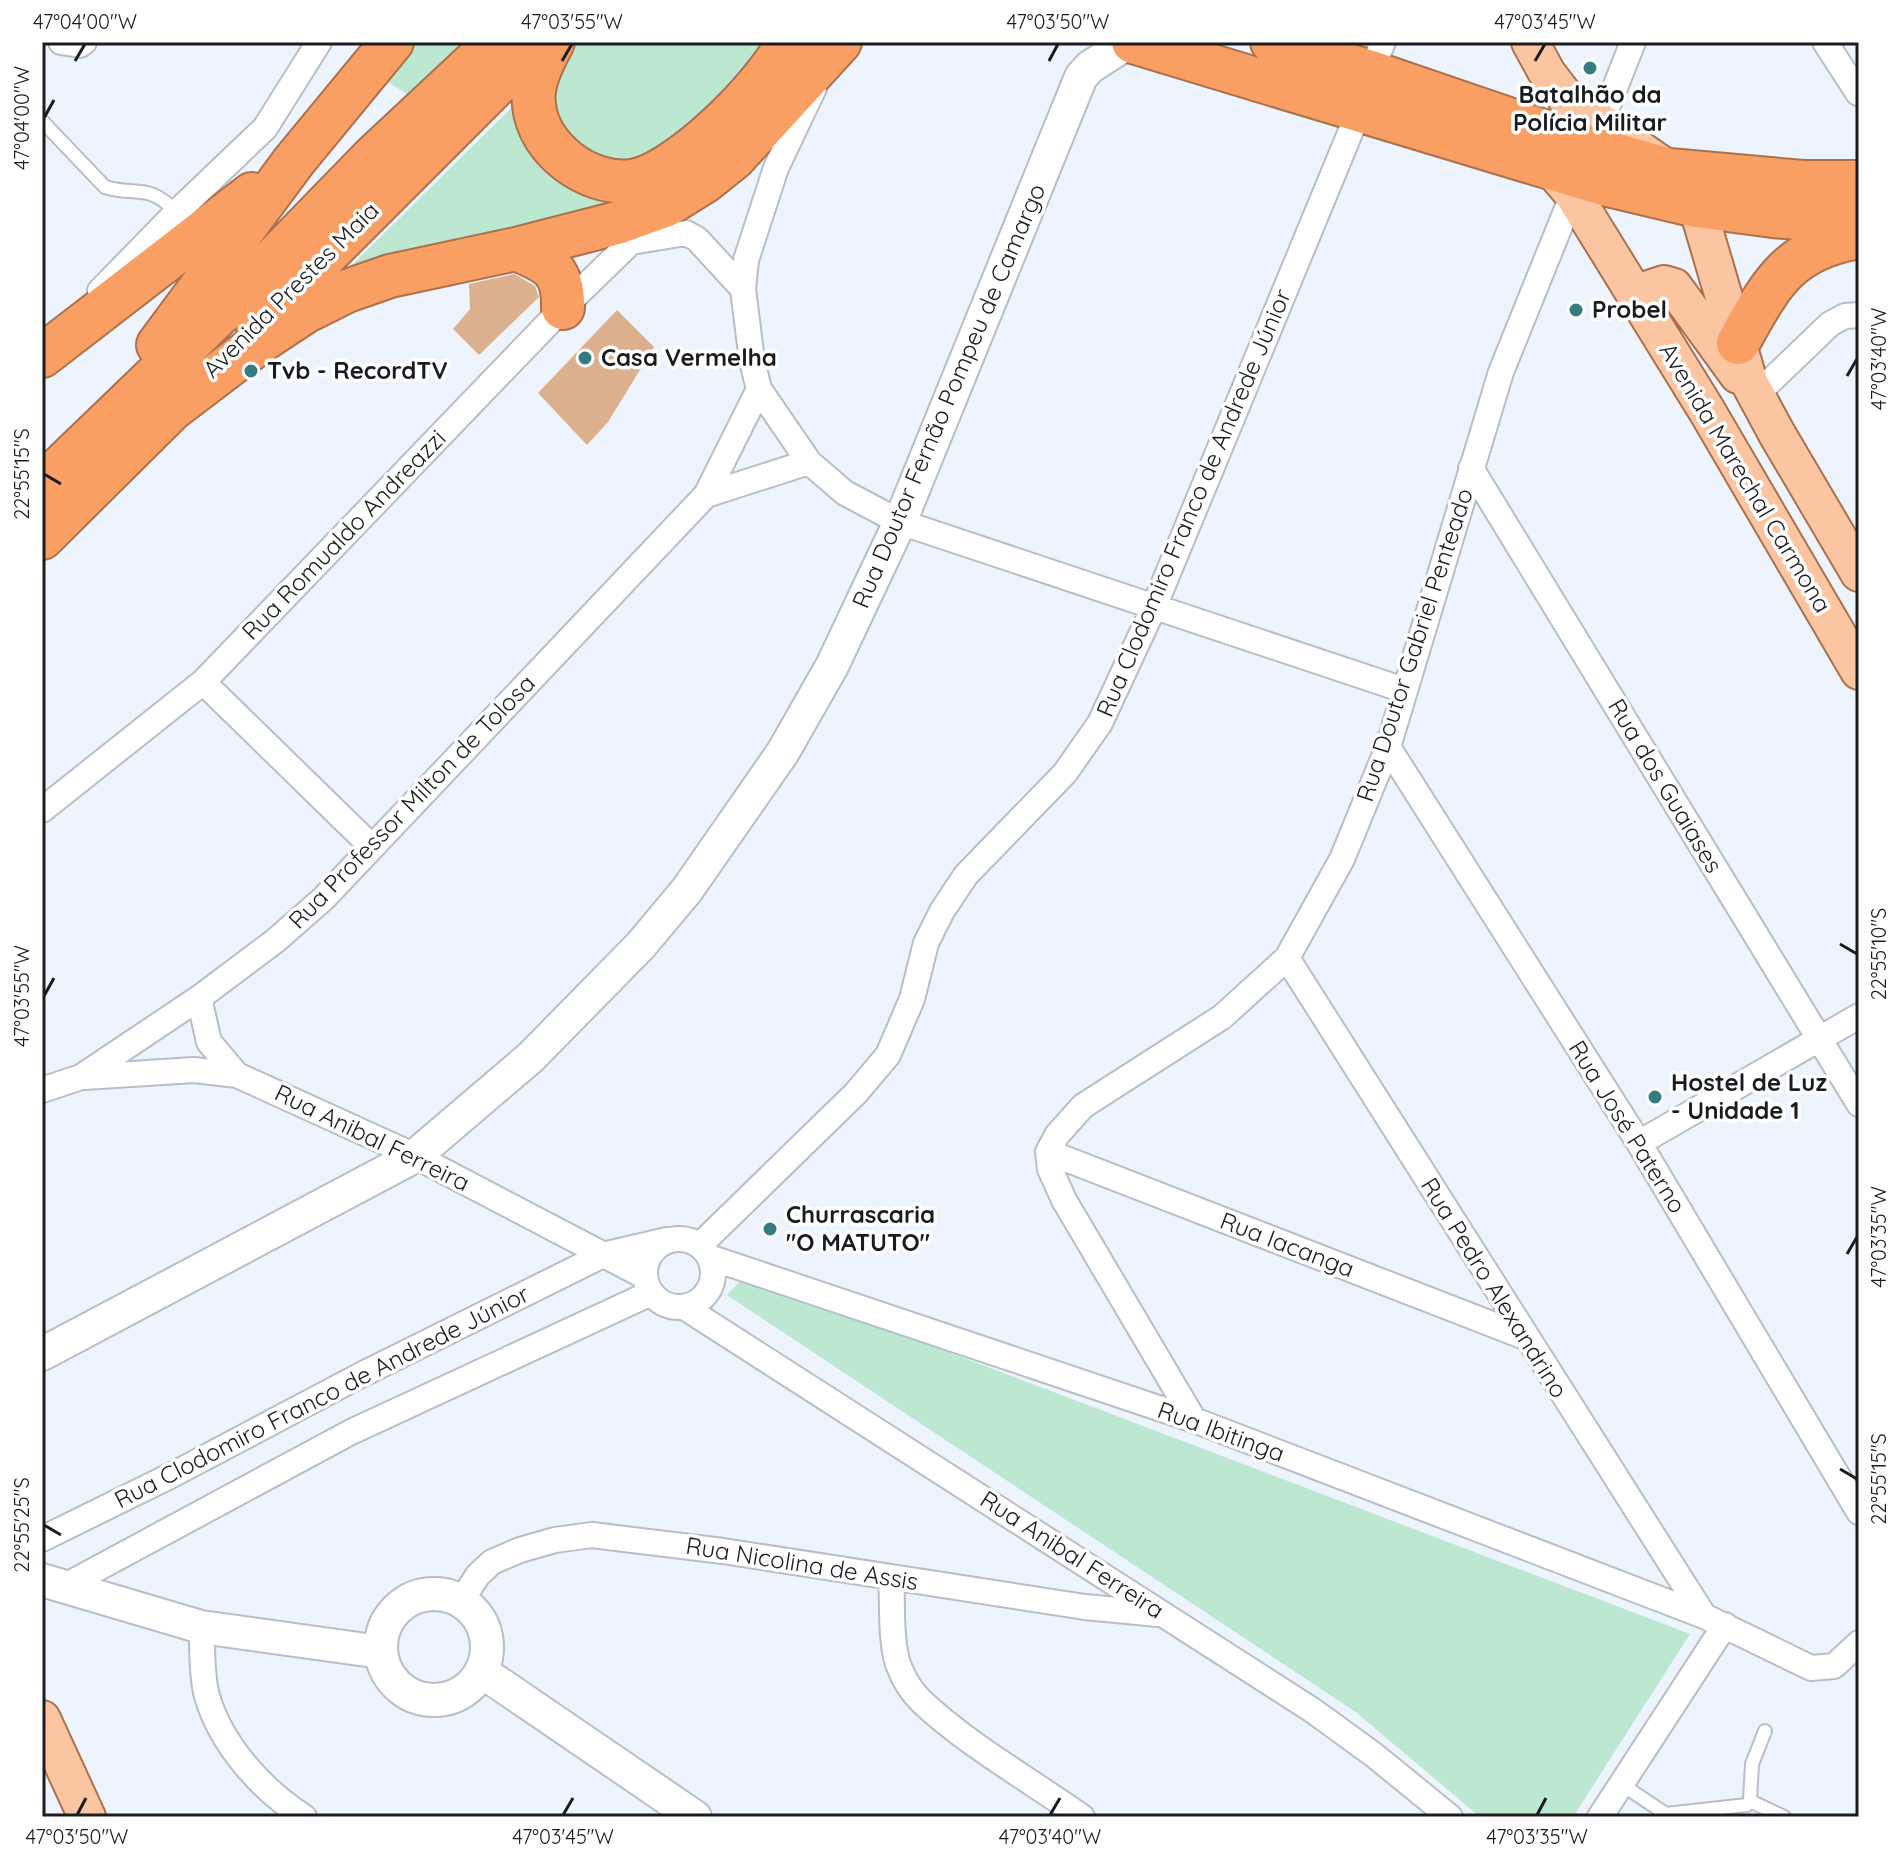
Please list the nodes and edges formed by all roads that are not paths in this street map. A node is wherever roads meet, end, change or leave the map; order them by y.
1 (61, 42) edge
2 (84, 42) edge
3 (319, 42) edge
4 (379, 42) edge
5 (392, 42) edge
6 (496, 42) edge
7 (539, 42) edge
8 (553, 42) edge
9 (787, 42) edge
10 (1131, 42) edge
11 (1272, 42) edge
12 (1530, 42) edge
13 (1633, 42) edge
14 (1825, 42) edge
15 (835, 46) edge
16 (1371, 75) edge
17 (361, 79) junction
18 (1858, 93) edge
19 (42, 121) edge
20 (1601, 123) junction
21 (294, 161) junction
22 (1669, 170) junction
23 (1562, 180) junction
24 (1859, 182) edge
25 (1697, 206) junction
26 (177, 212) junction
27 (1859, 223) edge
28 (1859, 237) edge
29 (516, 249) junction
30 (743, 289) junction
31 (1634, 294) junction
32 (563, 308) junction
33 (1859, 315) edge
34 (1738, 343) junction
35 (42, 356) edge
36 (759, 389) junction
37 (1753, 389) junction
38 (172, 409) junction
39 (1777, 434) junction
40 (1735, 461) junction
41 (809, 462) junction
42 (1471, 468) junction
43 (42, 479) edge
44 (42, 485) edge
45 (706, 495) junction
46 (900, 522) junction
47 (42, 538) edge
48 (1859, 573) edge
49 (1154, 607) junction
50 (1859, 671) edge
51 (203, 682) junction
52 (1404, 690) junction
53 (1388, 747) junction
54 (42, 810) edge
55 (372, 847) junction
56 (1287, 958) junction
57 (199, 998) junction
58 (1859, 1016) edge
59 (1820, 1040) junction
60 (237, 1075) junction
61 (81, 1077) junction
62 (42, 1090) edge
63 (1859, 1104) edge
64 (1639, 1143) junction
65 (1048, 1152) junction
66 (415, 1156) junction
67 (667, 1240) junction
68 (705, 1251) junction
69 (603, 1255) junction
70 (648, 1285) junction
71 (684, 1307) junction
72 (1525, 1337) junction
73 (42, 1354) edge
74 (1194, 1420) junction
75 (1859, 1512) edge
76 (42, 1539) edge
77 (1096, 1570) junction
78 (891, 1578) junction
79 (50, 1587) edge
80 (461, 1601) junction
81 (1085, 1607) junction
82 (1165, 1615) junction
83 (1715, 1621) junction
84 (201, 1627) junction
85 (1859, 1643) edge
86 (381, 1652) junction
87 (481, 1671) junction
88 (42, 1719) edge
89 (1765, 1731) dead end
90 (1621, 1784) junction
91 (1750, 1801) junction
92 (1668, 1816) edge
93 (87, 1817) edge
94 (304, 1817) edge
95 (695, 1817) edge
96 (1082, 1817) edge
97 (1450, 1817) edge
98 (1600, 1817) edge
99 (1784, 1817) edge

1 - 2 street
3 - 26 street
4 - 17 highway
5 - 17 highway
6 - 44 highway, Avenida Prestes Maia
7 - 38 highway, Avenida Prestes Maia
8 - 9 highway
10 - 16 highway
10 - 46 street, Rua Doutor Fernão Pompeu de Camargo
11 - 16 highway
12 - 20 main road, Avenida Marechal Carmona
13 - 20 street
14 - 18 street
15 - 29 highway
15 - 30 street
16 - 22 highway
16 - 23 highway
16 - 49 street, Rua Clodomiro Franco de Andrede Júnior
17 - 21 highway
19 - 26 lane
20 - 22 main road, Avenida Marechal Carmona
21 - 35 highway
21 - 43 highway
22 - 24 highway
22 - 25 main road, Avenida Marechal Carmona
23 - 25 highway
23 - 31 main road, Avenida Marechal Carmona
23 - 42 street, Rua Doutor Gabriel Penteado
25 - 27 highway
25 - 34 main road, Avenida Marechal Carmona
26 - 35 street
28 - 34 highway
29 - 32 highway
29 - 38 highway
30 - 32 street, Rua Romualdo Andreazzi
30 - 36 street
31 - 37 main road
31 - 40 main road, Avenida Marechal Carmona
32 - 51 street, Rua Romualdo Andreazzi
33 - 37 street
34 - 37 main road, Avenida Marechal Carmona
36 - 41 street
36 - 45 street, Rua Professor Milton de Tolosa
37 - 39 main road, Avenida Marechal Carmona
38 - 47 highway, Avenida Prestes Maia
39 - 40 main road
39 - 48 main road, Avenida Marechal Carmona
40 - 50 main road, Avenida Marechal Carmona
41 - 45 street, Rua Professor Milton de Tolosa
41 - 46 street
42 - 52 street, Rua Doutor Gabriel Penteado
42 - 59 street, Rua dos Guaiases
45 - 55 street, Rua Professor Milton de Tolosa
46 - 49 street
46 - 66 street, Rua Doutor Fernão Pompeu de Camargo
49 - 52 street
49 - 68 street, Rua Clodomiro Franco de Andrede Júnior
51 - 54 street, Rua Romualdo Andreazzi
51 - 55 street
52 - 53 street, Rua Doutor Gabriel Penteado
53 - 56 street, Rua Doutor Gabriel Penteado
53 - 64 street, Rua José Paterno
55 - 57 street, Rua Professor Milton de Tolosa
56 - 65 street, Rua Doutor Gabriel Penteado
56 - 72 street, Rua Pedro Alexandrino
57 - 60 street
57 - 61 street, Rua Professor Milton de Tolosa
58 - 59 street
59 - 63 street, Rua dos Guaiases
59 - 64 street
60 - 61 street, Rua Anibal Ferreira
60 - 66 street, Rua Anibal Ferreira
61 - 62 street, Rua Professor Milton de Tolosa
64 - 75 street, Rua José Paterno
65 - 72 street, Rua Iacanga
65 - 74 street
66 - 69 street, Rua Anibal Ferreira
66 - 73 street, Rua Doutor Fernão Pompeu de Camargo
67 - 68 street
67 - 69 street, Rua Clodomiro Franco de Andrede Júnior
67 - 70 street
68 - 71 street
68 - 74 street, Rua Ibitinga
69 - 70 street, Rua Anibal Ferreira
69 - 76 street, Rua Clodomiro Franco de Andrede Júnior
70 - 71 street, Rua Anibal Ferreira
70 - 79 street, Rua Clodomiro Franco de Andrede Júnior
71 - 77 street, Rua Anibal Ferreira
72 - 83 street, Rua Pedro Alexandrino
74 - 83 street, Rua Ibitinga
77 - 81 street
77 - 82 street, Rua Anibal Ferreira
78 - 80 street, Rua Nicolina de Assis
78 - 81 street, Rua Nicolina de Assis
78 - 96 street
79 - 84 street
80 - 86 street
80 - 87 street
81 - 82 street, Rua Nicolina de Assis
82 - 97 street, Rua Anibal Ferreira
83 - 85 street, Rua Ibitinga
83 - 90 street
84 - 86 street
84 - 94 street
86 - 87 street
87 - 95 street
88 - 93 main road
89 - 91 lane
90 - 92 lane
90 - 98 street
91 - 92 lane
91 - 99 lane

